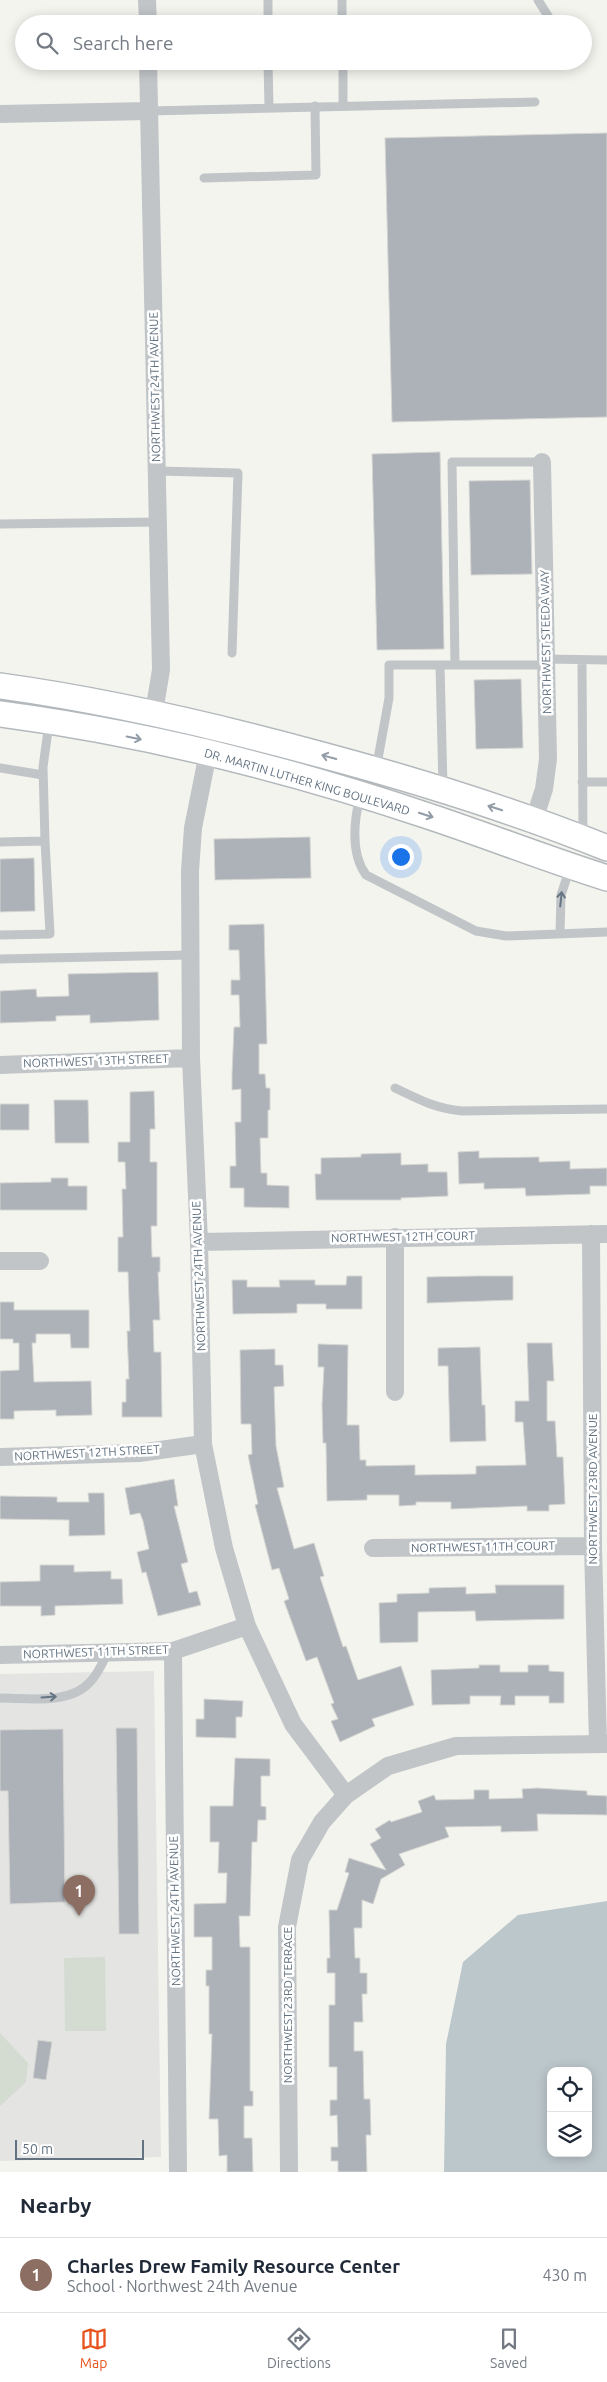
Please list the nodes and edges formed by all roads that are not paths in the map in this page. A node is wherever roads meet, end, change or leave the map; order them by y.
1 (147, 0) edge
2 (268, 0) edge
3 (342, 0) edge
4 (538, 0) edge
5 (148, 15) edge
6 (268, 15) edge
7 (342, 15) edge
8 (547, 15) edge
9 (148, 70) edge
10 (268, 70) edge
11 (342, 70) edge
12 (536, 102) dead end
13 (343, 105) junction
14 (315, 106) junction
15 (269, 107) junction
16 (149, 111) junction
17 (0, 114) edge
18 (204, 178) dead end
19 (542, 462) joint
20 (157, 471) junction
21 (158, 522) junction
22 (0, 524) edge
23 (232, 653) dead end
24 (582, 660) junction
25 (607, 660) edge
26 (546, 662) junction
27 (440, 665) junction
28 (455, 665) junction
29 (0, 686) edge
30 (154, 712) junction
31 (0, 713) edge
32 (49, 721) junction
33 (216, 728) junction
34 (208, 753) junction
35 (0, 768) edge
36 (376, 770) junction
37 (43, 775) junction
38 (582, 782) junction
39 (607, 782) edge
40 (443, 790) junction
41 (360, 795) junction
42 (534, 820) junction
43 (583, 839) junction
44 (46, 841) junction
45 (0, 842) edge
46 (607, 848) edge
47 (570, 866) junction
48 (607, 878) edge
49 (607, 932) edge
50 (560, 934) junction
51 (0, 935) edge
52 (190, 955) junction
53 (0, 959) edge
54 (191, 1058) junction
55 (0, 1064) edge
56 (395, 1088) dead end
57 (607, 1109) edge
58 (599, 1234) edge
59 (395, 1237) junction
60 (199, 1242) junction
61 (0, 1261) edge
62 (40, 1261) dead end
63 (396, 1392) dead end
64 (203, 1444) junction
65 (0, 1457) edge
66 (592, 1546) junction
67 (373, 1548) dead end
68 (247, 1626) junction
69 (172, 1651) junction
70 (108, 1652) junction
71 (0, 1655) edge
72 (0, 1698) edge
73 (602, 1744) edge
74 (346, 1794) junction
75 (178, 2172) edge
76 (289, 2172) edge

1 - 5 street
2 - 6 lane
3 - 7 lane
4 - 8 lane
9 - 16 street, NORTHWEST 24TH AVENUE
10 - 15 lane
11 - 13 lane
12 - 13 lane
13 - 14 lane
14 - 15 lane
14 - 18 lane
15 - 16 lane
16 - 17 street
16 - 20 street, NORTHWEST 24TH AVENUE
19 - 26 street, NORTHWEST STEEDA WAY
19 - 28 lane
20 - 21 street, NORTHWEST 24TH AVENUE
20 - 23 lane
21 - 22 lane
21 - 30 street, NORTHWEST 24TH AVENUE
24 - 25 lane
24 - 26 lane
24 - 38 lane
26 - 28 lane
26 - 42 street, NORTHWEST STEEDA WAY
27 - 28 lane
27 - 36 lane
27 - 40 lane
29 - 30 main road
30 - 31 main road
30 - 33 main road
31 - 32 main road, DR. MARTIN LUTHER KING BOULEVARD
32 -> 34 main road, DR. MARTIN LUTHER KING BOULEVARD
32 - 37 lane
33 - 34 street, NORTHWEST 24TH AVENUE
36 -> 33 main road
34 - 41 main road, DR. MARTIN LUTHER KING BOULEVARD
34 - 52 street, NORTHWEST 24TH AVENUE
35 - 37 lane
36 - 40 main road
37 - 44 lane
38 - 39 lane
38 - 43 lane
42 -> 40 main road
41 -> 47 main road, DR. MARTIN LUTHER KING BOULEVARD
41 - 50 lane
42 - 43 main road
43 - 46 main road
44 - 45 lane
44 - 51 lane
47 - 48 main road, DR. MARTIN LUTHER KING BOULEVARD
50 -> 47 lane
49 - 50 lane
52 - 53 lane
52 - 54 street, NORTHWEST 24TH AVENUE
54 - 55 street, NORTHWEST 13TH STREET
54 - 60 street, NORTHWEST 24TH AVENUE
56 - 57 lane
58 - 59 street, NORTHWEST 12TH COURT
58 - 66 street, NORTHWEST 23RD AVENUE
59 - 60 street, NORTHWEST 12TH COURT
59 - 63 street
60 - 64 street, NORTHWEST 24TH AVENUE
61 - 62 street
64 - 65 street, NORTHWEST 12TH STREET
64 - 68 street, NORTHWEST 24TH AVENUE
66 - 67 street, NORTHWEST 11TH COURT
66 - 73 street, NORTHWEST 23RD AVENUE
68 - 69 street, NORTHWEST 11TH STREET
68 - 74 street, NORTHWEST 24TH AVENUE
69 - 70 street, NORTHWEST 11TH STREET
69 - 75 street, NORTHWEST 24TH AVENUE
70 - 71 street, NORTHWEST 11TH STREET
72 -> 70 lane
73 - 74 street, NORTHWEST 23RD TERRACE
74 - 76 street, NORTHWEST 23RD TERRACE

